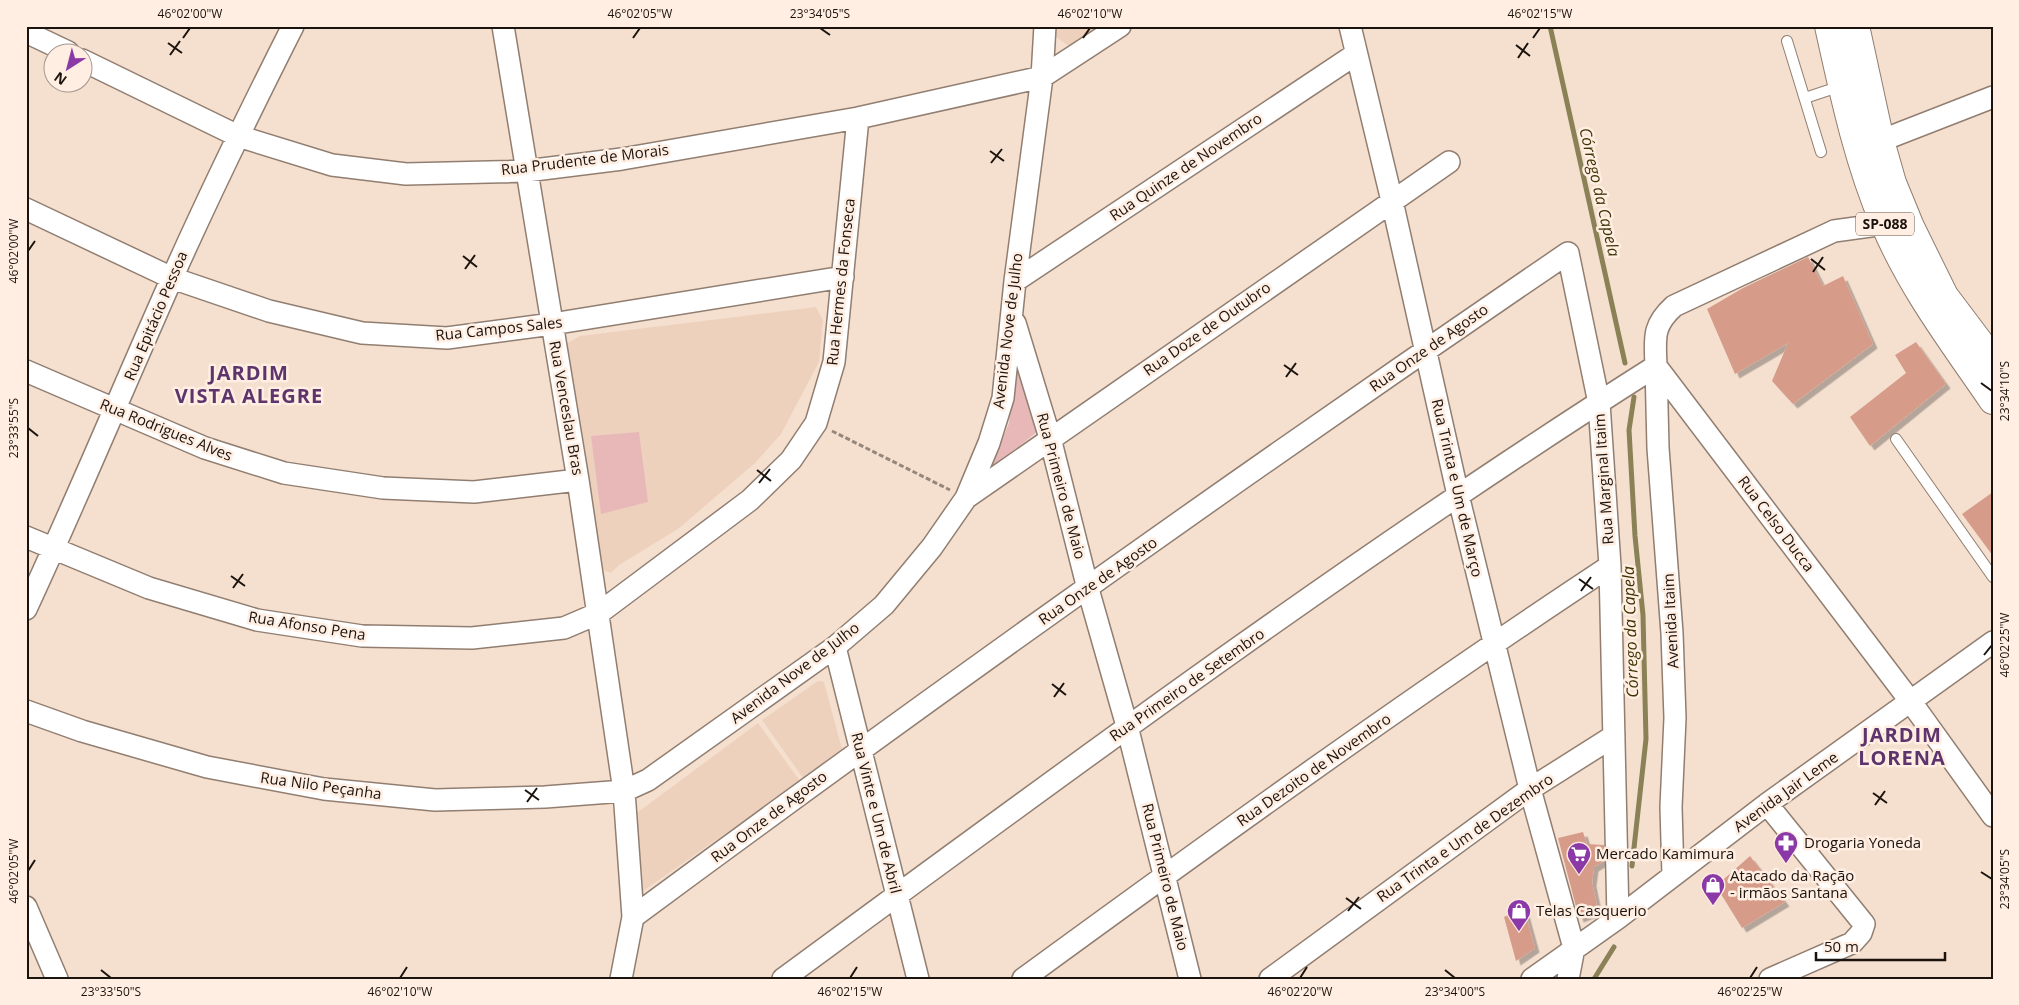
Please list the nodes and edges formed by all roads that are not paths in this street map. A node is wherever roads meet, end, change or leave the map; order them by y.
1 (293, 26) edge
2 (503, 26) edge
3 (1045, 26) edge
4 (1120, 26) edge
5 (1350, 26) edge
6 (1829, 26) edge
7 (1854, 26) edge
8 (26, 32) edge
9 (1787, 41) dead end
10 (47, 42) edge
11 (1356, 54) junction
12 (92, 65) edge
13 (1042, 77) junction
14 (1842, 86) junction
15 (1993, 97) edge
16 (1805, 98) junction
17 (858, 118) junction
18 (238, 136) junction
19 (1880, 142) junction
20 (1821, 152) dead end
21 (1449, 162) dead end
22 (526, 171) junction
23 (1392, 201) junction
24 (26, 209) edge
25 (1885, 224) junction
26 (1568, 253) joint
27 (843, 277) junction
28 (172, 278) junction
29 (1015, 281) junction
30 (1012, 313) junction
31 (552, 324) junction
32 (1425, 350) junction
33 (1993, 362) edge
34 (1656, 366) junction
35 (26, 371) edge
36 (1993, 400) edge
37 (1599, 402) junction
38 (116, 410) junction
39 (1050, 438) junction
40 (1896, 439) dead end
41 (578, 480) junction
42 (1458, 495) junction
43 (966, 498) junction
44 (26, 537) edge
45 (54, 549) junction
46 (1610, 566) junction
47 (1993, 577) edge
48 (1088, 589) junction
49 (26, 609) edge
50 (599, 613) junction
51 (1993, 642) edge
52 (1494, 643) junction
53 (835, 647) junction
54 (1911, 702) junction
55 (26, 712) edge
56 (1127, 726) junction
57 (1614, 736) junction
58 (859, 750) junction
59 (1530, 790) junction
60 (624, 791) junction
61 (1767, 804) junction
62 (1993, 816) edge
63 (1164, 876) junction
64 (1673, 876) junction
65 (897, 895) junction
66 (26, 906) edge
67 (634, 917) junction
68 (1618, 918) junction
69 (1574, 948) junction
70 (57, 979) edge
71 (621, 979) edge
72 (783, 979) edge
73 (918, 979) edge
74 (1023, 979) edge
75 (1190, 979) edge
76 (1270, 979) edge
77 (1532, 979) edge
78 (1568, 979) edge
79 (1770, 979) edge

1 - 18 street, Rua Epitácio Pessoa
2 - 22 street, Rua Venceslau Bras
3 - 13 street, Avenida Nove de Julho
4 - 13 street
5 - 11 street, Rua Trinta e Um de Março
6 - 14 main road, SP-088
7 - 19 main road, SP-088
8 - 10 street
9 - 16 lane
11 - 23 street, Rua Trinta e Um de Março
11 - 29 street, Rua Quinze de Novembro
12 - 18 street, Rua Prudente de Morais
13 - 17 street, Rua Prudente de Morais
13 - 29 street, Avenida Nove de Julho
14 - 16 lane
14 - 25 main road, SP-088
15 - 19 street
16 - 20 lane
17 - 22 street, Rua Prudente de Morais
17 - 27 street, Rua Hermes da Fonseca
18 - 22 street, Rua Prudente de Morais
18 - 28 street, Rua Epitácio Pessoa
19 - 33 main road, SP-088
21 - 23 street, Rua Doze de Outubro
22 - 31 street, Rua Venceslau Bras
23 - 32 street, Rua Trinta e Um de Março
23 - 39 street, Rua Doze de Outubro
24 - 28 street, Rua Campos Sales
25 - 34 street
25 - 36 main road, SP-088
26 - 32 street, Rua Onze de Agosto
26 - 37 street, Rua Marginal Itaim
27 - 31 street, Rua Campos Sales
27 - 50 street, Rua Hermes da Fonseca
28 - 31 street, Rua Campos Sales
28 - 38 street, Rua Epitácio Pessoa
29 - 30 street, Avenida Nove de Julho
30 - 39 street, Rua Primeiro de Maio
30 - 43 street, Avenida Nove de Julho
31 - 41 street, Rua Venceslau Bras
32 - 42 street, Rua Trinta e Um de Março
32 - 48 street, Rua Onze de Agosto
34 - 37 street, Rua Primeiro de Setembro
34 - 54 street, Rua Celso Ducca
34 - 64 street, Avenida Itaim
35 - 38 street, Rua Rodrigues Alves
37 - 42 street, Rua Primeiro de Setembro
37 - 46 street, Rua Marginal Itaim
38 - 41 street, Rua Rodrigues Alves
38 - 45 street, Rua Epitácio Pessoa
39 - 43 street, Rua Doze de Outubro
39 - 48 street, Rua Primeiro de Maio
40 - 47 lane
41 - 50 street, Rua Venceslau Bras
42 - 52 street, Rua Trinta e Um de Março
42 - 56 street, Rua Primeiro de Setembro
43 - 53 street, Avenida Nove de Julho
44 - 45 street, Rua Afonso Pena
45 - 49 street, Rua Epitácio Pessoa
45 - 50 street, Rua Afonso Pena
46 - 52 street, Rua Dezoito de Novembro
46 - 57 street, Rua Marginal Itaim
48 - 56 street, Rua Primeiro de Maio
48 - 58 street, Rua Onze de Agosto
50 - 60 street, Rua Venceslau Bras
51 - 54 street, Avenida Jair Leme
52 - 59 street, Rua Trinta e Um de Março
52 - 63 street, Rua Dezoito de Novembro
53 - 58 street, Rua Vinte e Um de Abril
53 - 60 street, Avenida Nove de Julho
54 - 61 street, Avenida Jair Leme
54 - 62 street, Rua Celso Ducca
55 - 60 street, Rua Nilo Peçanha
56 - 63 street, Rua Primeiro de Maio
56 - 65 street, Rua Primeiro de Setembro
57 - 59 street, Rua Trinta e Um de Dezembro
57 - 68 street, Rua Marginal Itaim
58 - 65 street, Rua Vinte e Um de Abril
58 - 67 street, Rua Onze de Agosto
59 - 69 street, Rua Trinta e Um de Março
59 - 76 street, Rua Trinta e Um de Dezembro
60 - 67 street
61 - 64 street, Avenida Jair Leme
61 - 79 street
63 - 74 street, Rua Dezoito de Novembro
63 - 75 street, Rua Primeiro de Maio
64 - 68 street, Avenida Jair Leme
65 - 72 street, Rua Primeiro de Setembro
65 - 73 street, Rua Vinte e Um de Abril
66 - 70 street
67 - 71 street
68 - 69 street, Avenida Jair Leme
69 - 77 street, Avenida Jair Leme
69 - 78 street

